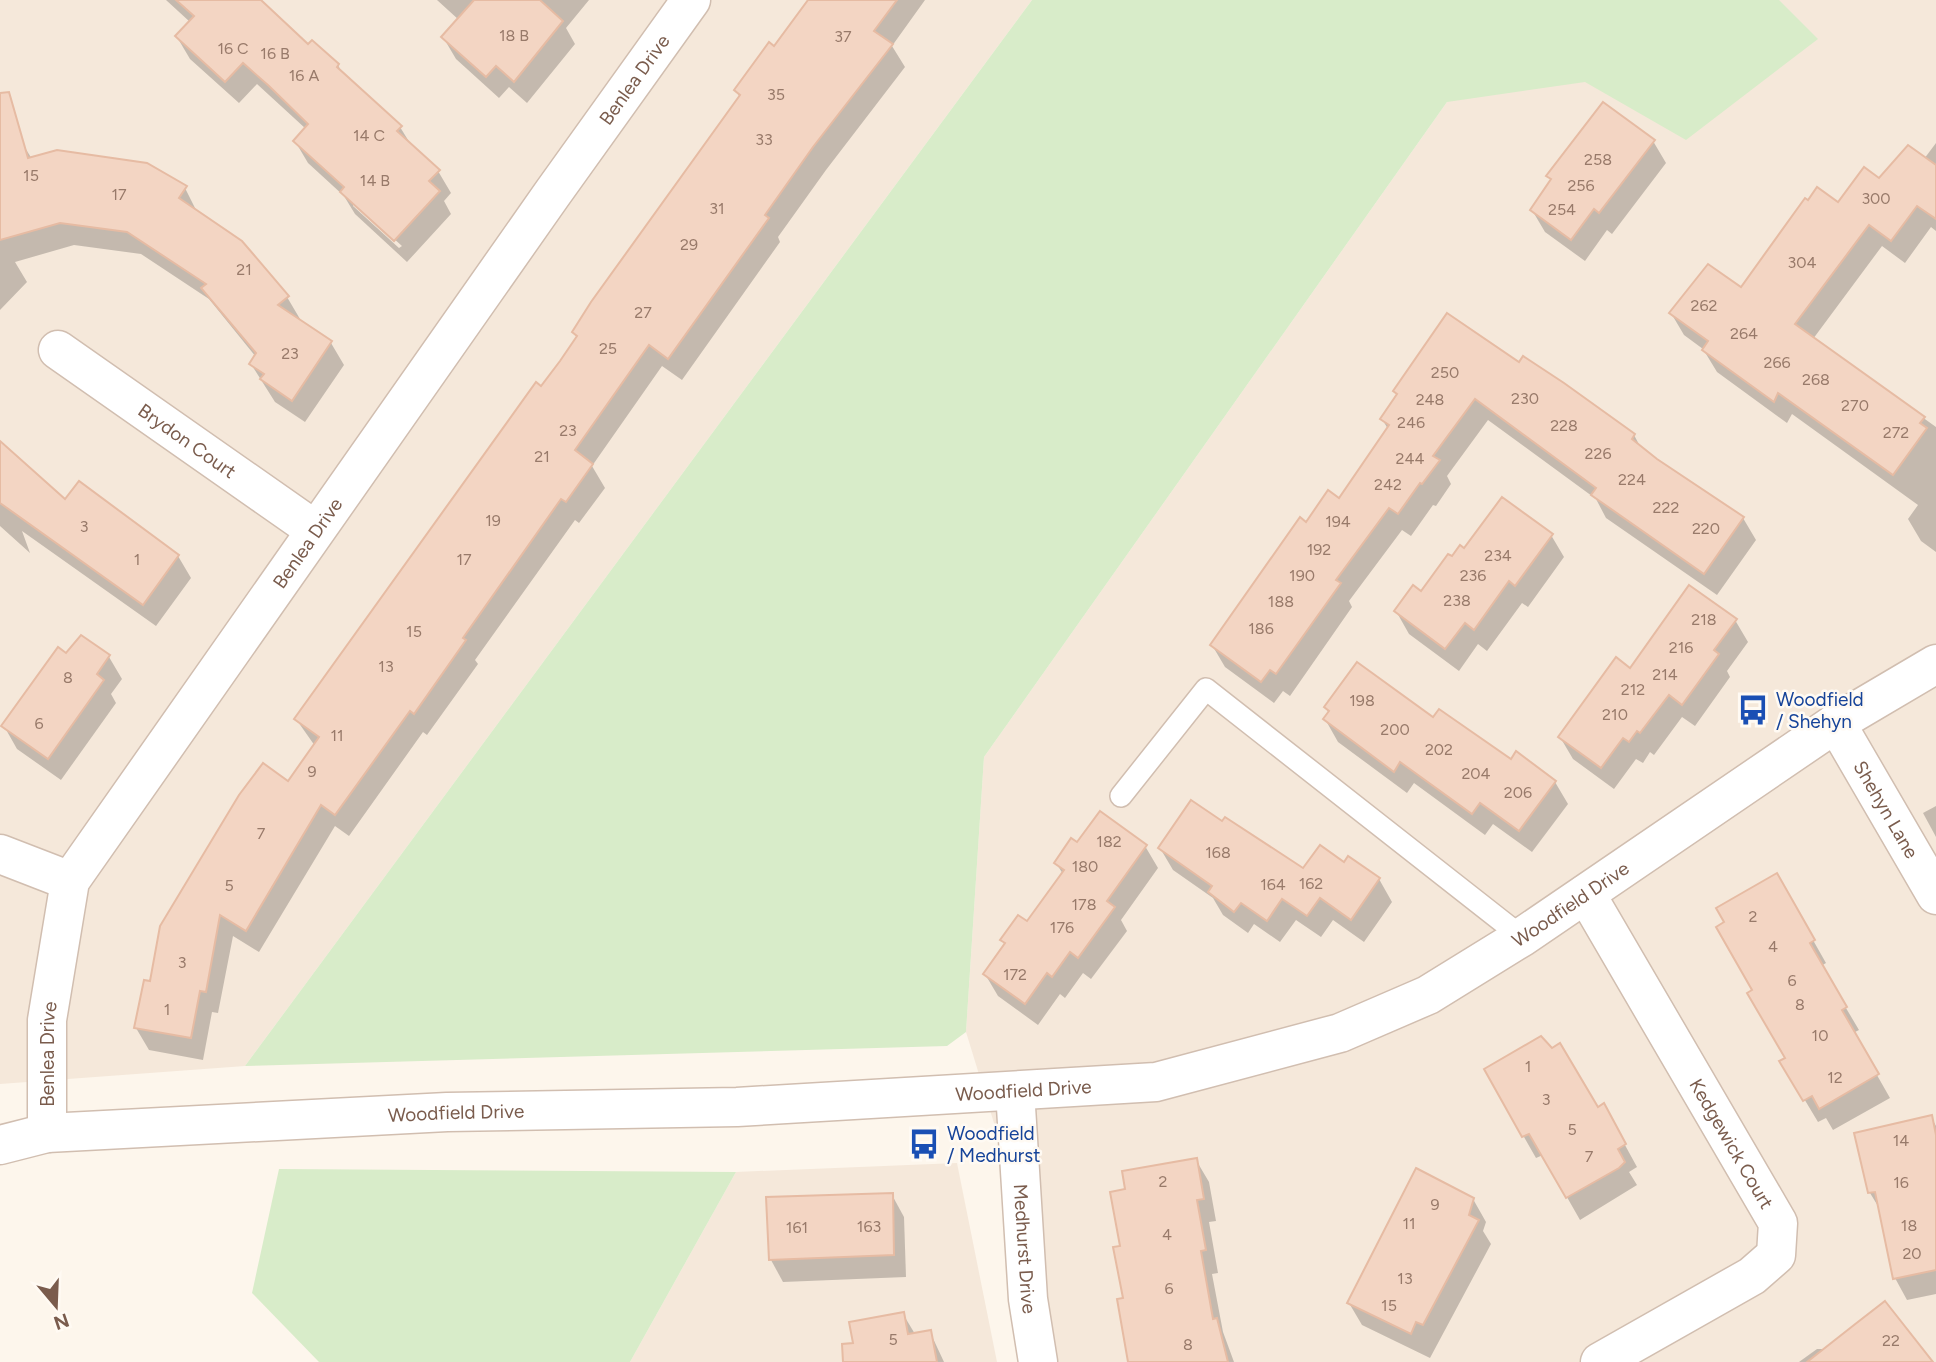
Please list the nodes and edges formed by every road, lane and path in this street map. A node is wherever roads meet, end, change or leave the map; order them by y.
1 (691, 0) edge
2 (58, 350) dead end
3 (315, 530) junction
4 (1936, 664) edge
5 (1836, 723) junction
6 (1121, 796) dead end
7 (0, 854) edge
8 (71, 881) junction
9 (1586, 894) junction
10 (1936, 895) edge
11 (1522, 937) junction
12 (1015, 1091) junction
13 (47, 1133) junction
14 (0, 1145) edge
15 (1038, 1362) edge
16 (1600, 1362) edge

1 - 3 street, Benlea Drive
2 - 3 street, Brydon Court
3 - 8 street, Benlea Drive
4 - 5 street, Woodfield Drive
5 - 9 street, Woodfield Drive
5 - 10 street, Shehyn Lane
6 - 11 lane
7 - 8 street
8 - 13 street, Benlea Drive
9 - 11 street, Woodfield Drive
9 - 16 street, Kedgewick Court
11 - 12 street, Woodfield Drive
12 - 13 street, Woodfield Drive
12 - 15 street, Medhurst Drive
13 - 14 street, Woodfield Drive

